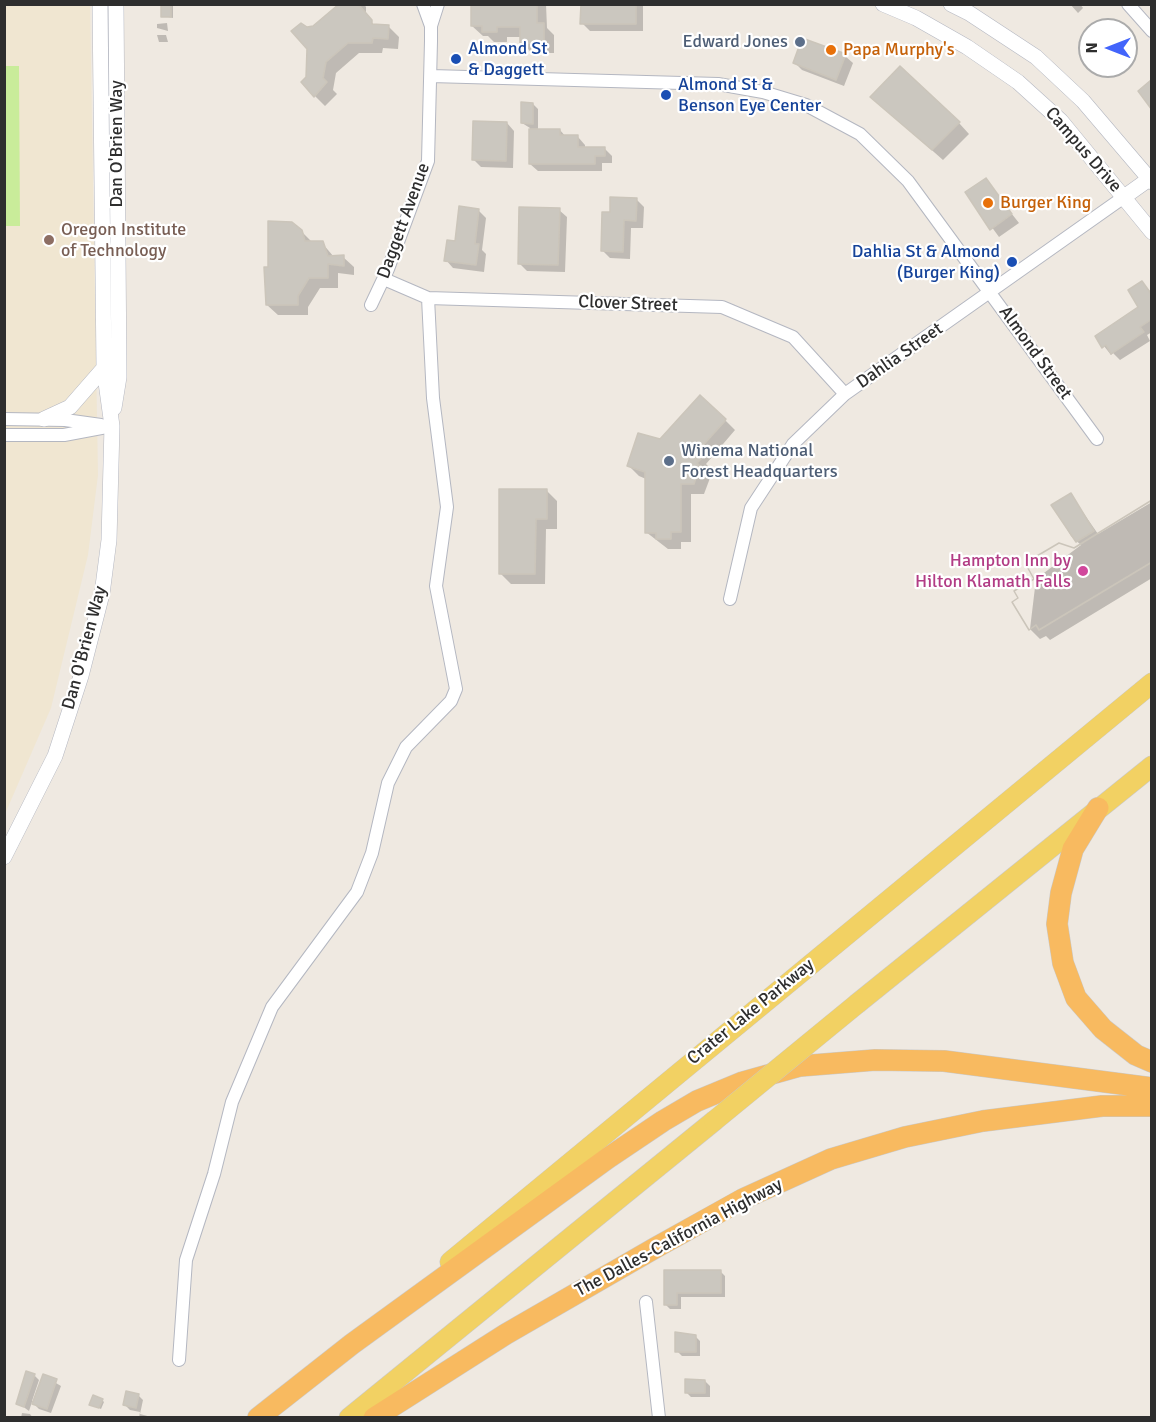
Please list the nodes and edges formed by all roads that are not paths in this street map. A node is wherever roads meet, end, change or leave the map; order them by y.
1 (100, 4) edge
2 (423, 4) edge
3 (438, 4) edge
4 (883, 4) edge
5 (951, 4) edge
6 (1128, 4) edge
7 (117, 8) edge
8 (431, 26) junction
9 (1152, 31) edge
10 (431, 76) junction
11 (1151, 180) edge
12 (1124, 197) junction
13 (1152, 232) edge
14 (384, 279) junction
15 (991, 293) junction
16 (428, 298) junction
17 (371, 305) dead end
18 (104, 368) junction
19 (845, 394) junction
20 (4, 419) edge
21 (45, 419) junction
22 (112, 426) junction
23 (4, 435) edge
24 (1097, 440) dead end
25 (730, 599) dead end
26 (1152, 684) edge
27 (1152, 766) edge
28 (1098, 808) junction
29 (4, 857) edge
30 (1152, 1062) edge
31 (1152, 1088) edge
32 (1152, 1106) edge
33 (646, 1302) dead end
34 (352, 1344) junction
35 (179, 1360) dead end
36 (258, 1418) edge
37 (349, 1418) edge
38 (374, 1418) edge
39 (659, 1418) edge

1 - 18 street, Dan O'Brien Way
2 - 8 street, Daggett Avenue
3 - 8 street, Daggett Avenue
4 - 12 street, Campus Drive
5 - 11 street, Campus Drive
6 - 9 street
7 - 22 street, Dan O'Brien Way
8 - 10 street, Daggett Avenue
10 - 14 street, Daggett Avenue
10 - 15 street, Almond Street
11 - 12 street, Dahlia Street
12 - 13 street, Campus Drive
12 - 15 street, Dahlia Street
14 - 16 street, Clover Street
14 - 17 street, Daggett Avenue
15 - 19 street, Dahlia Street
15 - 24 street, Almond Street
16 - 19 street, Clover Street
16 - 35 street
18 - 21 street
18 - 22 street, Dan O'Brien Way
19 - 25 street, Dahlia Street
20 - 21 street
21 - 22 street
22 - 23 street
22 - 29 street, Dan O'Brien Way
26 - 34 main road, Crater Lake Parkway
27 - 28 main road
28 - 30 highway
28 - 37 main road, bridge
31 - 34 highway
32 - 38 highway, The Dalles-California Highway
33 - 39 street
34 - 36 highway

